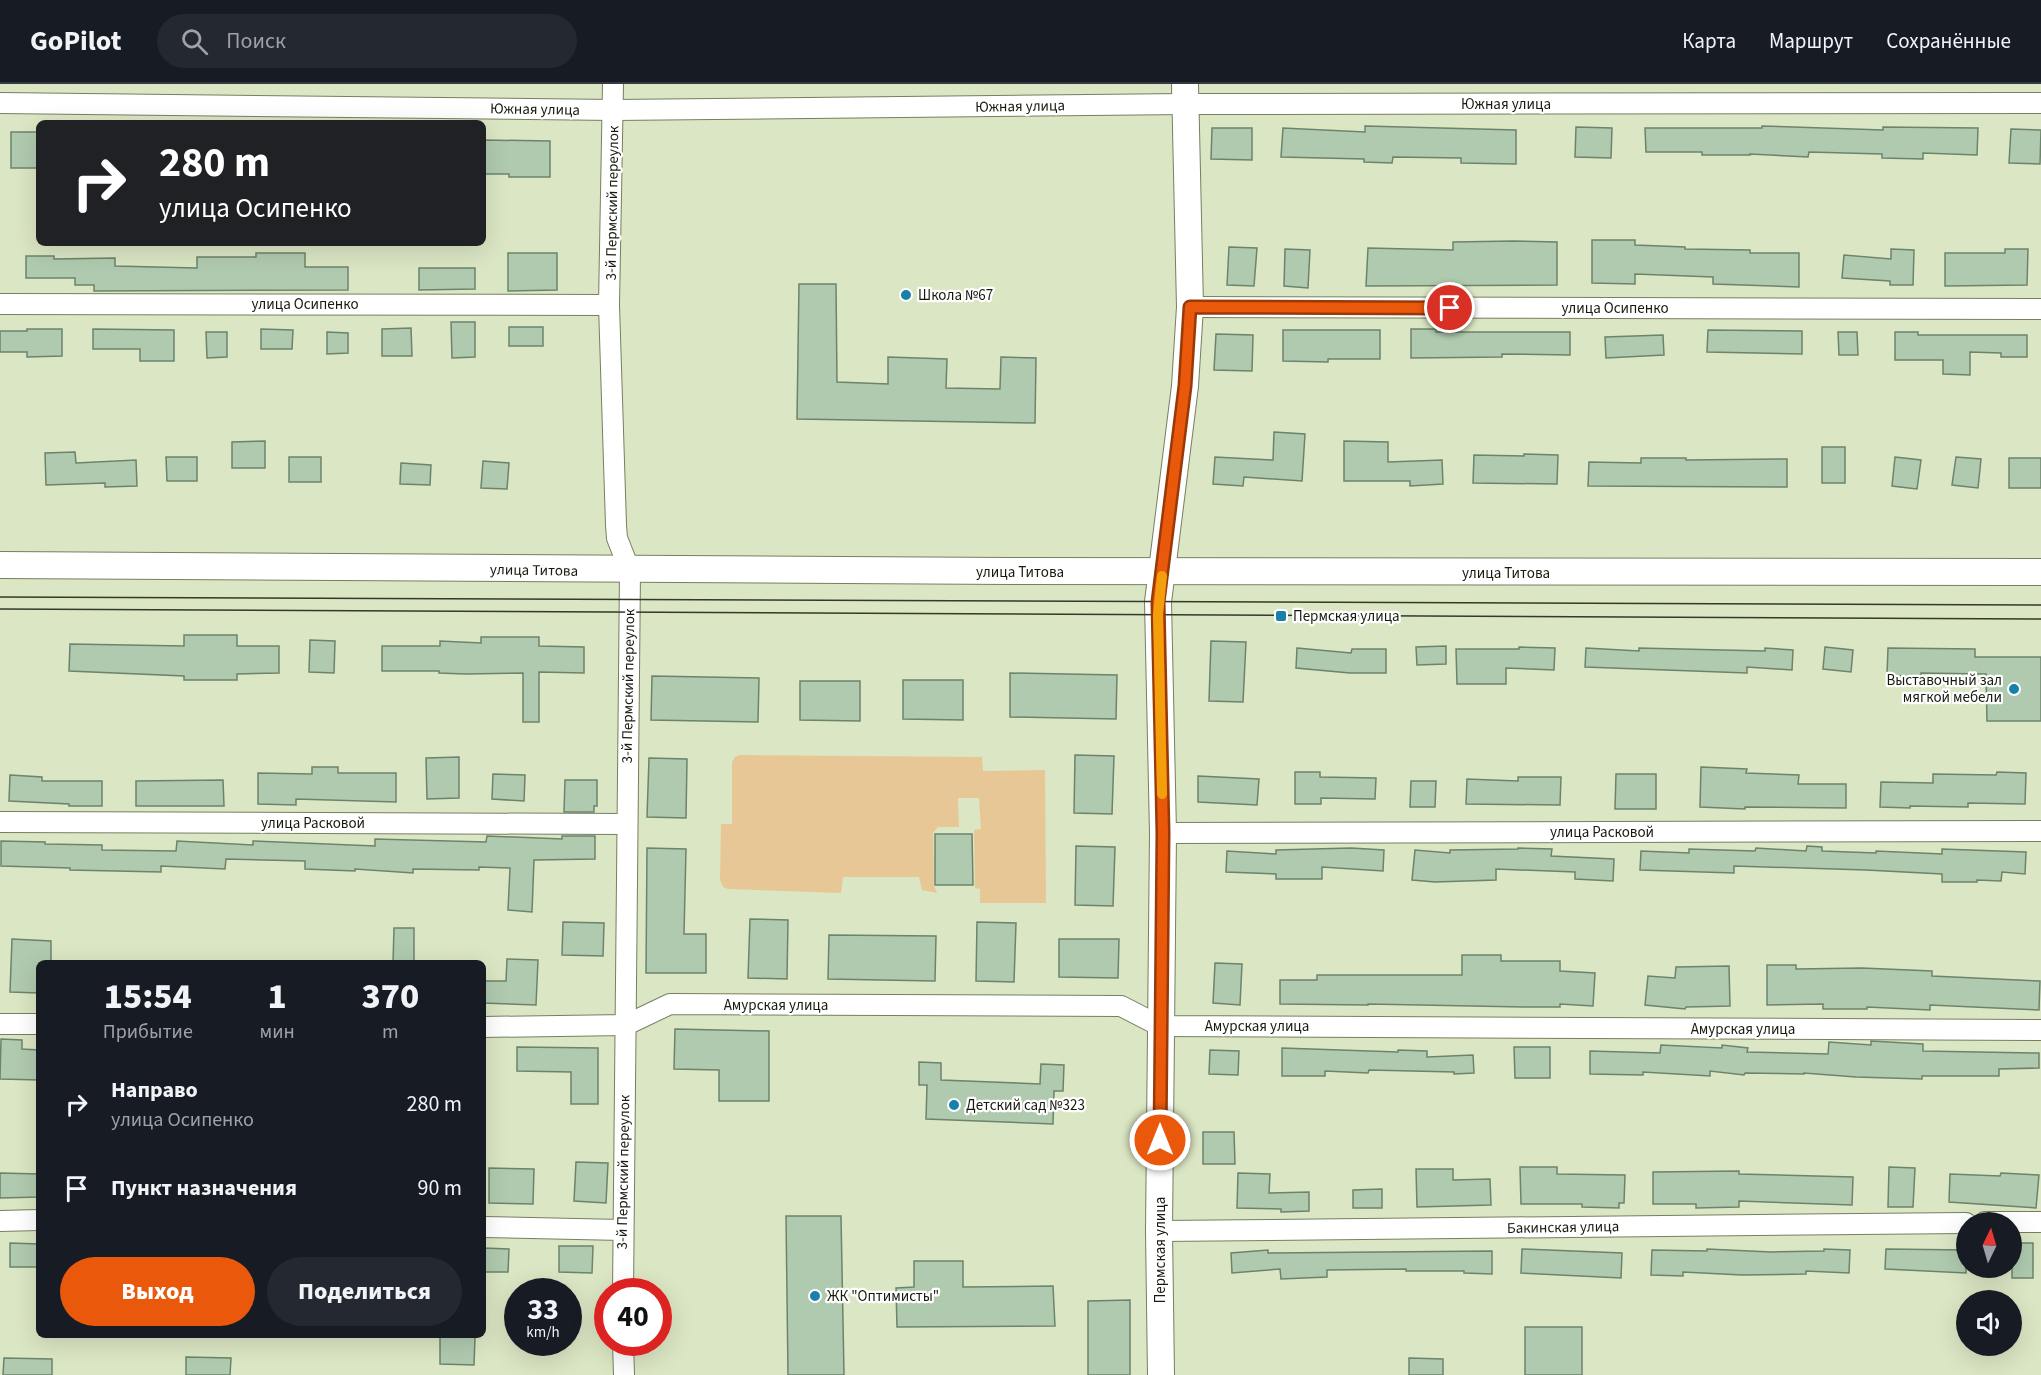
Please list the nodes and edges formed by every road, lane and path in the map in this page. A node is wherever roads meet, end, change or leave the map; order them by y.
1 (613, 84) edge
2 (1185, 94) edge
3 (0, 103) edge
4 (2041, 103) edge
5 (614, 110) junction
6 (0, 304) edge
7 (609, 304) junction
8 (1190, 307) junction
9 (2041, 309) edge
10 (0, 565) edge
11 (630, 571) junction
12 (2041, 572) edge
13 (1163, 573) junction
14 (0, 822) edge
15 (627, 824) junction
16 (2041, 831) edge
17 (1163, 833) junction
18 (0, 1024) edge
19 (36, 1024) edge
20 (626, 1025) junction
21 (486, 1026) edge
22 (1160, 1026) junction
23 (2041, 1030) edge
24 (36, 1220) edge
25 (0, 1221) edge
26 (2022, 1222) edge
27 (2041, 1222) edge
28 (1956, 1223) edge
29 (486, 1227) edge
30 (622, 1230) junction
31 (1159, 1231) junction
32 (623, 1278) edge
33 (623, 1356) edge
34 (624, 1375) edge
35 (1161, 1375) edge

1 - 5 street, 3-й Пермский переулок
2 - 4 street, Южная улица
2 - 5 street, Южная улица
2 - 8 street, Пермская улица
3 - 5 street, Южная улица
5 - 7 street, 3-й Пермский переулок
6 - 7 street, улица Осипенко
7 - 11 street, 3-й Пермский переулок
8 - 9 street, улица Осипенко
8 - 13 street, Пермская улица
10 - 11 street, улица Титова
11 - 13 street, улица Титова
11 - 15 street, 3-й Пермский переулок
12 - 13 street, улица Титова
13 - 17 street, Пермская улица
14 - 15 street, улица Расковой
15 - 20 street, 3-й Пермский переулок
16 - 17 street, улица Расковой
17 - 22 street, Пермская улица
18 - 19 street
20 - 21 street, Амурская улица
20 - 22 street, Амурская улица
20 - 30 street, 3-й Пермский переулок
22 - 23 street, Амурская улица
22 - 31 street, Пермская улица
24 - 25 street
26 - 27 street
28 - 31 street, Бакинская улица
29 - 30 street
30 - 32 street, 3-й Пермский переулок
31 - 35 street, Пермская улица
33 - 34 street

